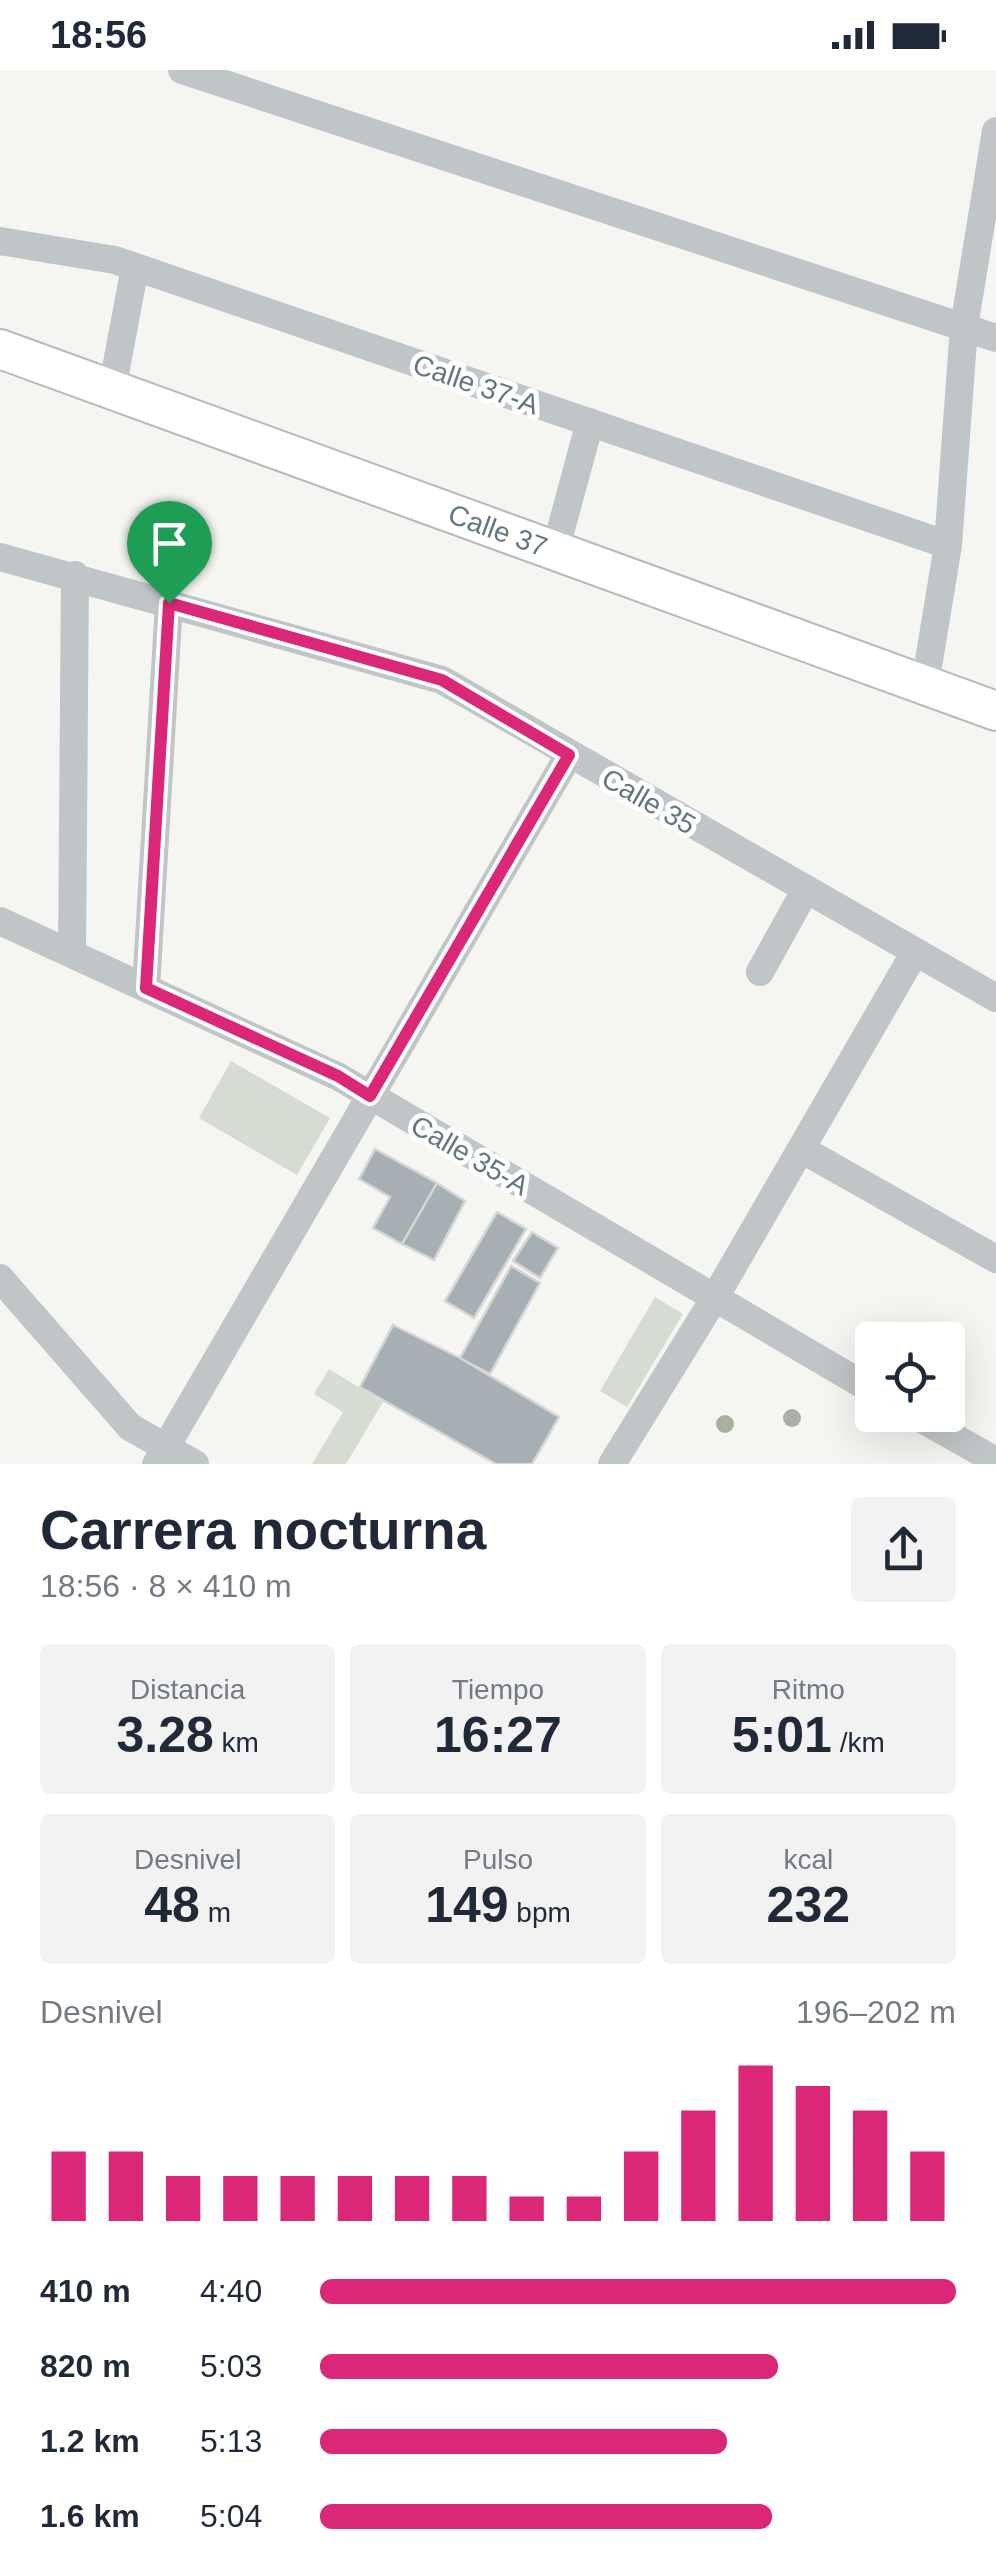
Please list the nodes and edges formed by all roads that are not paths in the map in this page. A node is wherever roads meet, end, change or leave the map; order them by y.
1 (182, 70) edge
2 (996, 131) edge
3 (0, 242) edge
4 (135, 267) junction
5 (964, 327) junction
6 (996, 338) edge
7 (0, 350) edge
8 (112, 390) junction
9 (590, 422) junction
10 (948, 545) junction
11 (555, 551) junction
12 (0, 557) edge
13 (75, 575) junction
14 (169, 603) junction
15 (926, 685) junction
16 (996, 711) edge
17 (569, 755) junction
18 (806, 890) junction
19 (0, 921) edge
20 (916, 952) junction
21 (72, 954) junction
22 (760, 972) dead end
23 (146, 988) junction
24 (996, 998) edge
25 (370, 1096) junction
26 (801, 1149) junction
27 (996, 1259) edge
28 (0, 1278) edge
29 (714, 1298) junction
30 (855, 1380) edge
31 (945, 1432) edge
32 (161, 1456) edge
33 (996, 1462) edge
34 (195, 1464) edge
35 (612, 1464) edge

1 - 5 street
2 - 5 street
3 - 4 street, Calle 37-A
4 - 8 street
4 - 9 street, Calle 37-A
5 - 6 street
5 - 10 street
7 - 8 street, Calle 37
8 - 11 street, Calle 37
9 - 10 street, Calle 37-A
9 - 11 street
10 - 15 street
11 - 15 street, Calle 37
12 - 13 street, Calle 35
13 - 14 street, Calle 35
13 - 21 street
14 - 17 street, Calle 35
14 - 23 street
15 - 16 street, Calle 37
17 - 18 street, Calle 35
17 - 25 street
18 - 20 street, Calle 35
18 - 22 street
19 - 21 street, Calle 35-A
20 - 24 street, Calle 35
20 - 26 street
21 - 23 street, Calle 35-A
23 - 25 street, Calle 35-A
25 - 29 street, Calle 35-A
25 - 32 street
26 - 27 street
26 - 29 street
28 - 32 street
29 - 30 street, Calle 35-A
29 - 35 street
31 - 33 street
32 - 34 street

